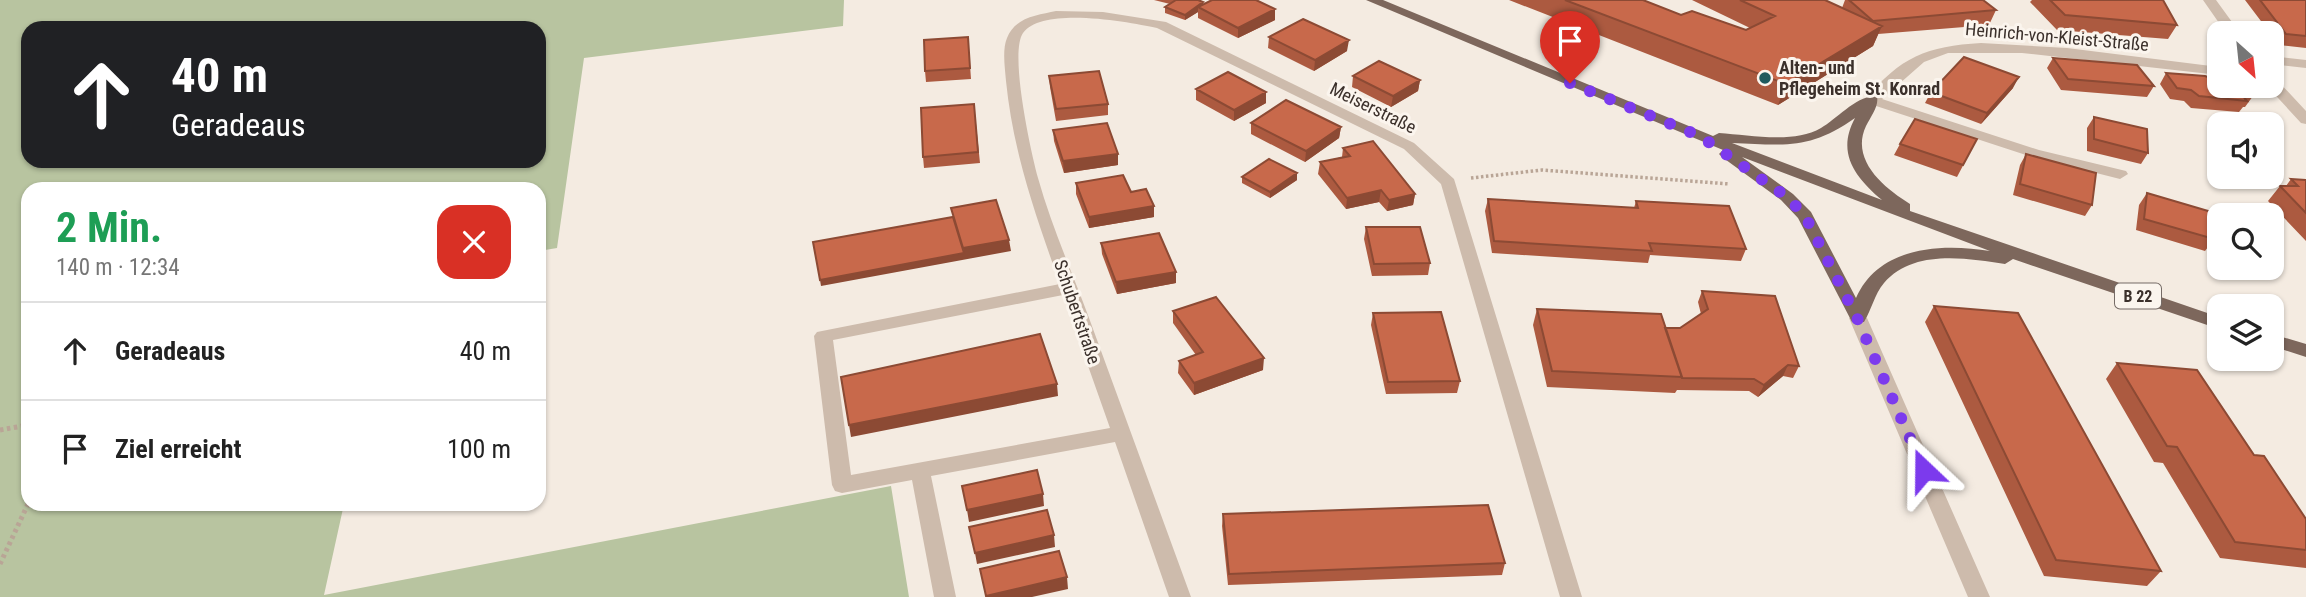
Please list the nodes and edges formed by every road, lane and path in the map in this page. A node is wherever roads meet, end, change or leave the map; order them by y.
1 (1372, 0) edge
2 (2209, 0) edge
3 (2224, 21) edge
4 (1023, 22) joint
5 (2284, 61) edge
6 (2306, 64) edge
7 (2207, 70) edge
8 (2284, 96) edge
9 (1872, 100) junction
10 (2306, 120) edge
11 (1700, 136) junction
12 (2120, 174) dead end
13 (1945, 230) junction
14 (2057, 270) junction
15 (1069, 288) junction
16 (1857, 318) junction
17 (2207, 319) edge
18 (2284, 344) edge
19 (2306, 351) edge
20 (21, 426) edge
21 (0, 430) edge
22 (1120, 434) junction
23 (920, 471) junction
24 (25, 511) edge
25 (0, 564) edge
26 (945, 597) edge
27 (1180, 597) edge
28 (1571, 597) edge
29 (1979, 597) edge

1 - 11 main road, B 22
2 - 3 street
4 - 15 street, Schubertstraße
4 - 28 street, Meiserstraße
5 - 6 street
7 - 9 street, Heinrich-von-Kleist-Straße
8 - 10 street
9 - 11 main road
9 - 12 street
9 - 13 main road
11 - 13 main road, B 22
11 - 16 main road
13 - 14 main road, B 22
14 - 16 main road
14 - 17 main road, B 22
15 - 22 street, Schubertstraße
15 - 23 street
16 - 29 street
18 - 19 main road
20 - 21 path
22 - 23 street
22 - 27 street, Schubertstraße
23 - 26 street
24 - 25 path

